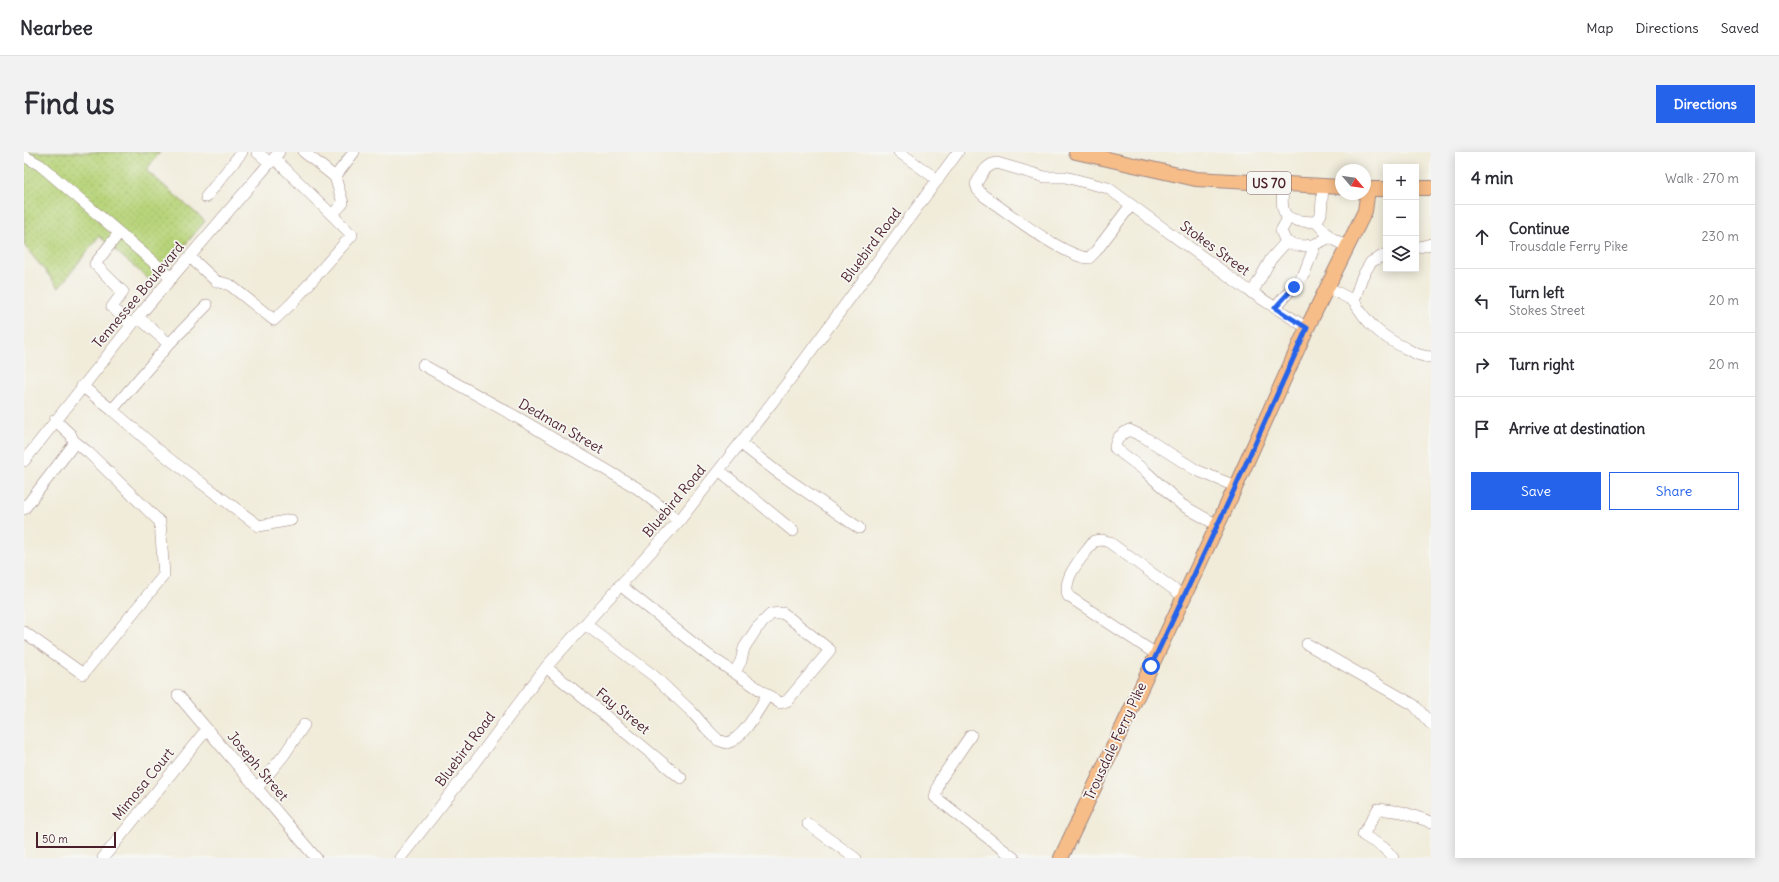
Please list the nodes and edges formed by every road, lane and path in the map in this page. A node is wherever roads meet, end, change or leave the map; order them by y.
1 (242, 152) edge
2 (257, 152) edge
3 (304, 152) edge
4 (354, 152) edge
5 (899, 152) edge
6 (958, 152) edge
7 (1076, 152) edge
8 (24, 156) edge
9 (274, 157) edge
10 (335, 177) junction
11 (938, 180) junction
12 (1283, 184) junction
13 (1323, 186) junction
14 (1335, 187) edge
15 (1383, 188) edge
16 (1419, 188) edge
17 (1431, 188) edge
18 (1371, 189) edge
19 (206, 197) dead end
20 (1366, 200) edge
21 (1131, 205) junction
22 (332, 215) junction
23 (1288, 218) junction
24 (1316, 222) junction
25 (119, 233) junction
26 (1330, 237) junction
27 (1286, 242) junction
28 (1431, 244) edge
29 (1315, 245) junction
30 (1348, 246) junction
31 (1419, 247) edge
32 (1383, 256) edge
33 (190, 258) junction
34 (172, 278) junction
35 (1327, 288) junction
36 (1252, 293) junction
37 (1354, 301) junction
38 (207, 305) dead end
39 (1275, 308) junction
40 (135, 321) junction
41 (1307, 328) junction
42 (169, 344) junction
43 (1431, 357) edge
44 (423, 365) dead end
45 (82, 386) junction
46 (112, 410) junction
47 (55, 420) junction
48 (74, 441) junction
49 (740, 443) junction
50 (24, 461) edge
51 (719, 470) junction
52 (1235, 486) junction
53 (24, 509) edge
54 (291, 520) dead end
55 (679, 521) junction
56 (1217, 525) junction
57 (859, 528) dead end
58 (793, 531) dead end
59 (620, 585) junction
60 (1184, 596) junction
61 (585, 624) junction
62 (24, 632) edge
63 (1307, 644) dead end
64 (1156, 654) junction
65 (546, 667) junction
66 (736, 672) junction
67 (178, 695) dead end
68 (767, 696) junction
69 (1431, 724) edge
70 (304, 725) dead end
71 (207, 729) junction
72 (971, 735) dead end
73 (681, 778) dead end
74 (257, 788) junction
75 (1431, 822) edge
76 (808, 824) dead end
77 (103, 858) edge
78 (316, 858) edge
79 (400, 858) edge
80 (855, 858) edge
81 (1014, 858) edge
82 (1061, 858) edge
83 (1393, 858) edge

1 - 19 street
2 - 9 street
3 - 10 street
4 - 10 street
5 - 11 street
6 - 11 street, Bluebird Road
7 - 12 main road, US 70
8 - 25 street
9 - 22 street
9 - 33 street, Tennessee Boulevard
10 - 22 street
11 - 49 street, Bluebird Road
12 - 13 main road, US 70
12 - 23 street
13 - 14 main road, US 70
13 - 24 street
15 - 18 main road
16 - 17 main road
20 - 30 main road, Trousdale Ferry Pike
21 - 21 street, Stokes Street
21 - 36 street, Stokes Street
22 - 33 street
23 - 24 street
23 - 27 street
24 - 26 street
25 - 34 street
25 - 40 street
26 - 29 street
26 - 30 street
27 - 29 street
27 - 36 street
28 - 31 street
29 - 39 street
30 - 35 main road, Trousdale Ferry Pike
32 - 37 street
33 - 34 street, Tennessee Boulevard
34 - 40 street, Tennessee Boulevard
35 - 37 street
35 - 41 main road, Trousdale Ferry Pike
36 - 39 street, Stokes Street
37 - 43 street
38 - 42 street
39 - 41 street, Stokes Street
40 - 42 street
40 - 45 street, Tennessee Boulevard
41 - 52 main road, Trousdale Ferry Pike
42 - 46 street
44 - 55 street, Dedman Street
45 - 46 street
45 - 47 street, Tennessee Boulevard
46 - 54 street
47 - 48 street
47 - 50 street, Tennessee Boulevard
48 - 53 street
48 - 62 street
49 - 51 street, Bluebird Road
49 - 57 street
51 - 55 street, Bluebird Road
51 - 58 street
52 - 56 main road, Trousdale Ferry Pike
52 - 56 street
55 - 59 street, Bluebird Road
56 - 60 main road, Trousdale Ferry Pike
59 - 61 street, Bluebird Road
59 - 66 street
60 - 64 main road, Trousdale Ferry Pike
60 - 64 street
61 - 65 street, Bluebird Road
61 - 68 street
63 - 69 street
64 - 82 main road, Trousdale Ferry Pike
65 - 73 street, Fay Street
65 - 79 street, Bluebird Road
66 - 68 street
66 - 68 street
67 - 71 street, Joseph Street
70 - 74 street
71 - 74 street, Joseph Street
71 - 77 street, Mimosa Court
72 - 81 street
74 - 78 street, Joseph Street
75 - 83 street
76 - 80 street

